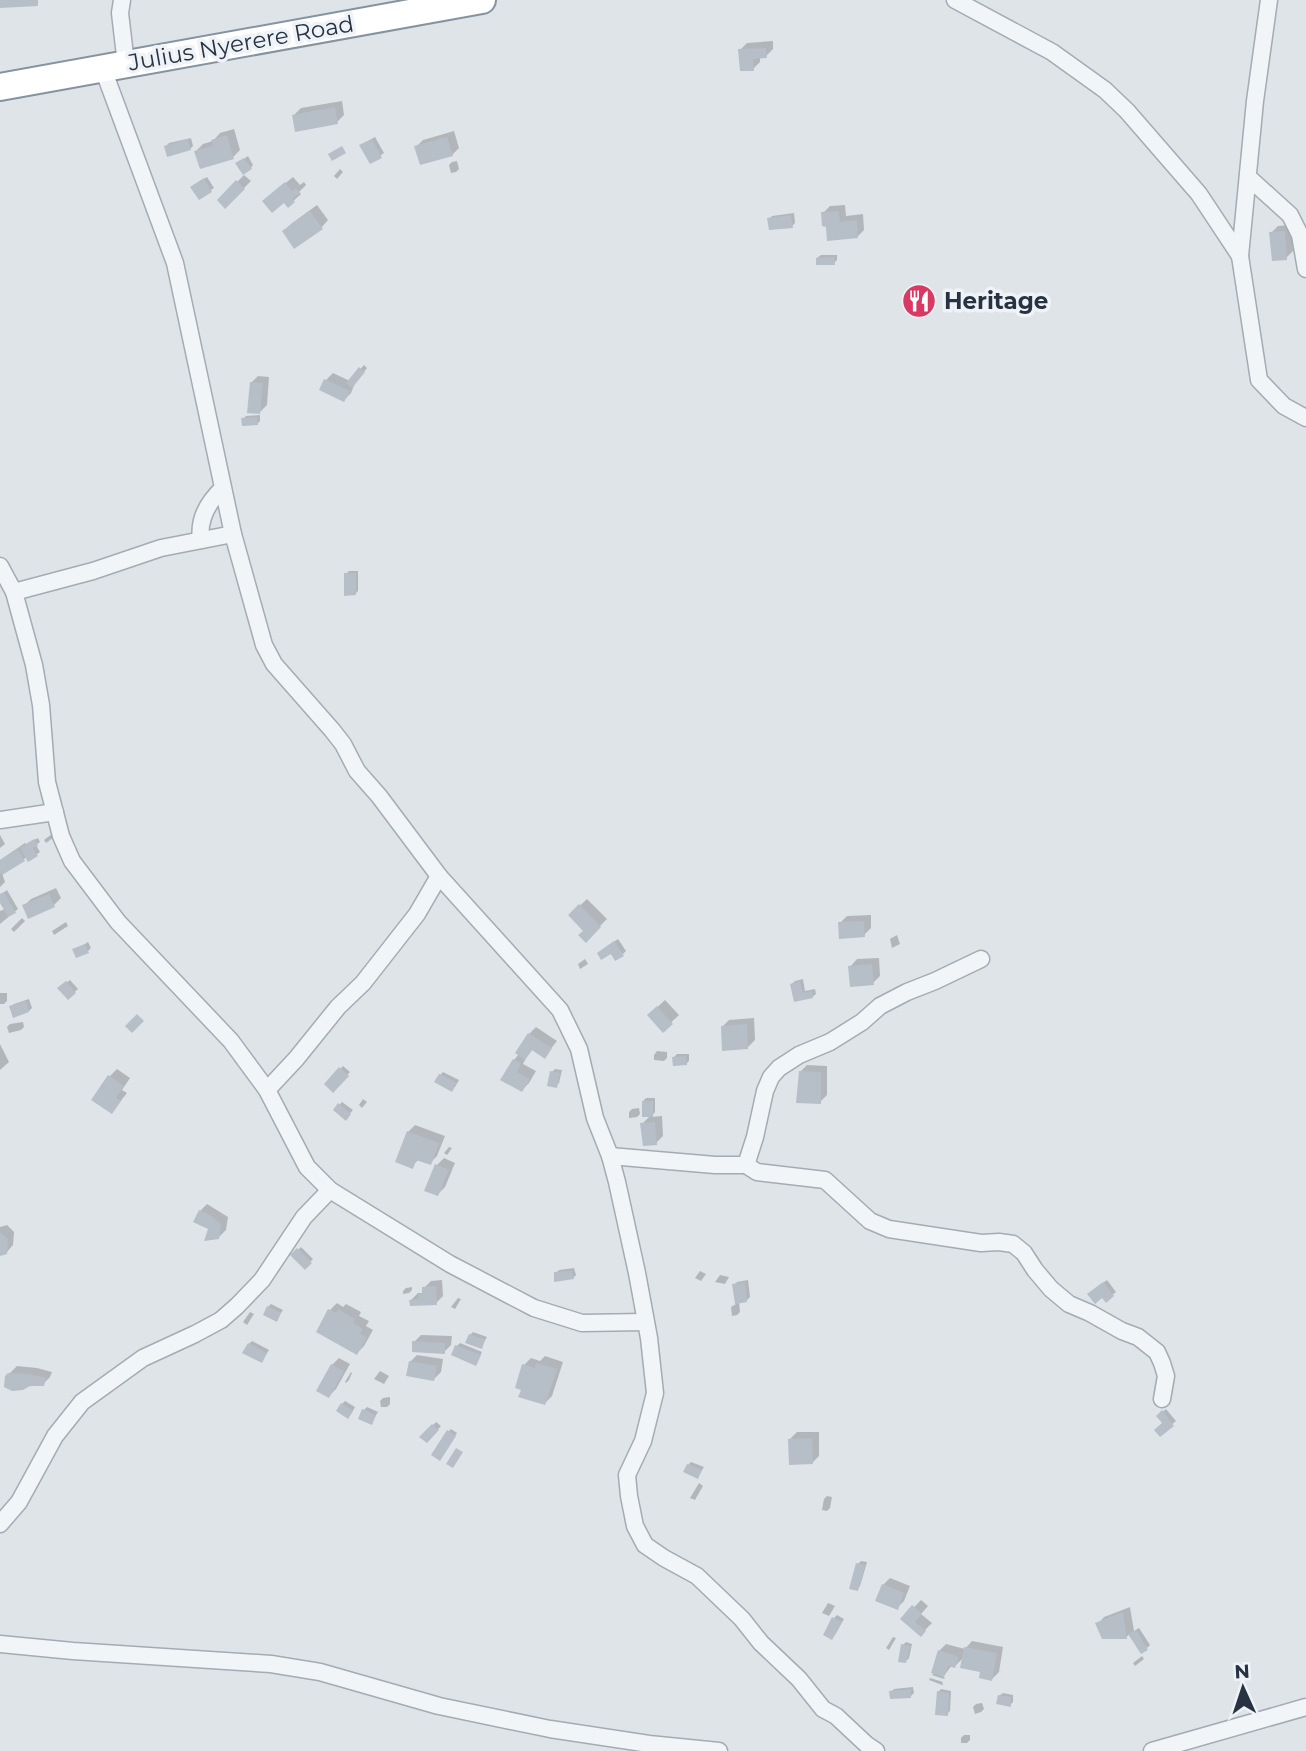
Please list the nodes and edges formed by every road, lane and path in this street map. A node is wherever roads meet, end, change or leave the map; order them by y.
1 (122, 0) edge
2 (482, 0) edge
3 (955, 0) edge
4 (1269, 0) edge
5 (115, 66) junction
6 (0, 87) edge
7 (1248, 177) junction
8 (1240, 256) junction
9 (1306, 269) edge
10 (1306, 418) edge
11 (223, 488) junction
12 (233, 534) junction
13 (201, 540) junction
14 (0, 566) edge
15 (14, 592) junction
16 (55, 812) junction
17 (0, 820) edge
18 (439, 876) junction
19 (981, 959) dead end
20 (267, 1090) junction
21 (610, 1157) junction
22 (746, 1165) junction
23 (330, 1190) junction
24 (645, 1322) junction
25 (1162, 1399) dead end
26 (0, 1524) edge
27 (0, 1644) edge
28 (1306, 1707) edge
29 (719, 1751) edge
30 (876, 1751) edge
31 (1152, 1751) edge

1 - 5 street
2 - 5 highway, Julius Nyerere Road
3 - 8 street
4 - 7 street
5 - 6 highway, Julius Nyerere Road
5 - 11 street
7 - 8 street
7 - 9 street
8 - 10 street
11 - 12 street
11 - 13 street
12 - 13 street
12 - 18 street
13 - 15 street
14 - 15 street
15 - 16 street
16 - 17 street
16 - 20 street
18 - 20 street
18 - 21 street
19 - 22 street
20 - 23 street
21 - 22 street
21 - 24 street
22 - 25 street
23 - 24 street
23 - 26 street
24 - 30 street
27 - 29 street
28 - 31 street

